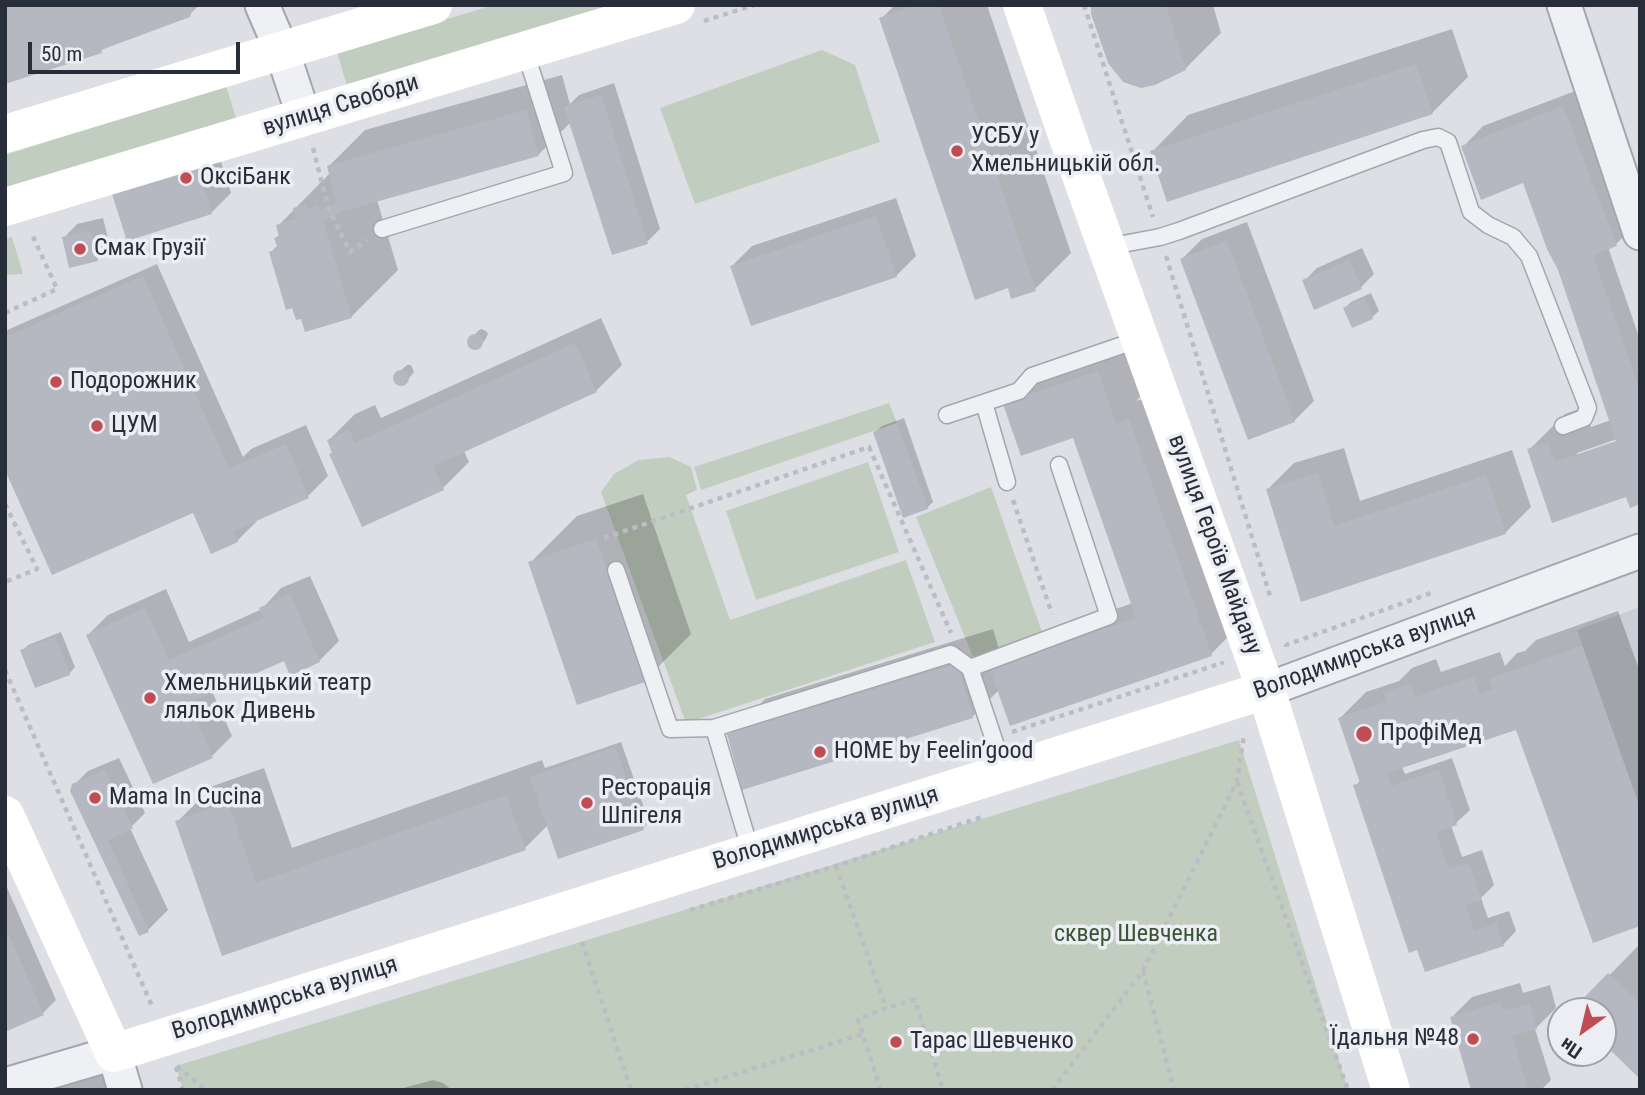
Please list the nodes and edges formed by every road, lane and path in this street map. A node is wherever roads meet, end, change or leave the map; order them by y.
1 (433, 5) edge
2 (676, 5) edge
3 (1022, 5) edge
4 (1084, 5) edge
5 (1564, 5) edge
6 (263, 6) edge
7 (282, 51) junction
8 (525, 51) junction
9 (307, 128) junction
10 (5, 134) edge
11 (16, 216) edge
12 (382, 229) joint
13 (1640, 233) edge
14 (1160, 237) junction
15 (1107, 247) junction
16 (5, 313) edge
17 (1140, 339) junction
18 (984, 403) junction
19 (947, 415) dead end
20 (1563, 426) dead end
21 (1059, 466) dead end
22 (1007, 482) joint
23 (5, 503) edge
24 (604, 538) dead end
25 (1640, 551) edge
26 (616, 570) dead end
27 (5, 582) edge
28 (1274, 606) dead end
29 (1282, 632) dead end
30 (1058, 635) junction
31 (1286, 645) dead end
32 (970, 668) junction
33 (5, 670) edge
34 (1266, 690) junction
35 (714, 728) junction
36 (1245, 730) dead end
37 (1005, 773) junction
38 (1237, 781) junction
39 (5, 815) edge
40 (751, 852) junction
41 (836, 866) dead end
42 (582, 942) dead end
43 (1143, 971) junction
44 (886, 1008) junction
45 (156, 1016) dead end
46 (863, 1034) junction
47 (114, 1053) junction
48 (5, 1086) edge
49 (125, 1090) edge
50 (183, 1090) edge
51 (206, 1090) edge
52 (631, 1090) edge
53 (685, 1090) edge
54 (881, 1090) edge
55 (943, 1090) edge
56 (1052, 1090) edge
57 (1174, 1090) edge
58 (1348, 1090) edge
59 (1391, 1090) edge

1 - 7 street
2 - 8 street, вулиця Свободи
3 - 15 street, вулиця Героїв Майдану
4 - 14 path
5 - 13 street
6 - 7 street
7 - 9 street
7 - 10 street
8 - 9 street, вулиця Свободи
8 - 12 lane
9 - 11 street, вулиця Свободи
9 - 12 path
11 - 16 path
14 - 15 lane
14 - 20 lane
14 - 28 path
15 - 17 street, вулиця Героїв Майдану
17 - 18 lane
17 - 34 street, вулиця Героїв Майдану
18 - 19 lane
18 - 22 lane
21 - 30 lane
22 - 30 path
23 - 27 path
24 - 32 path
25 - 34 street, Володимирська вулиця
26 - 35 lane
29 - 31 path
30 - 32 lane
32 - 35 lane
32 - 37 lane
33 - 45 path
34 - 37 street, Володимирська вулиця
34 - 59 street, вулиця Героїв Майдану
35 - 40 lane
36 - 38 path
37 - 40 street, Володимирська вулиця
38 - 43 path
38 - 58 path
39 - 47 street
40 - 47 street, Володимирська вулиця
41 - 44 path
42 - 52 path
43 - 56 path
43 - 57 path
44 - 46 path
44 - 55 path
46 - 53 path
46 - 54 path
47 - 48 street, Володимирська вулиця
47 - 49 street
50 - 51 path

